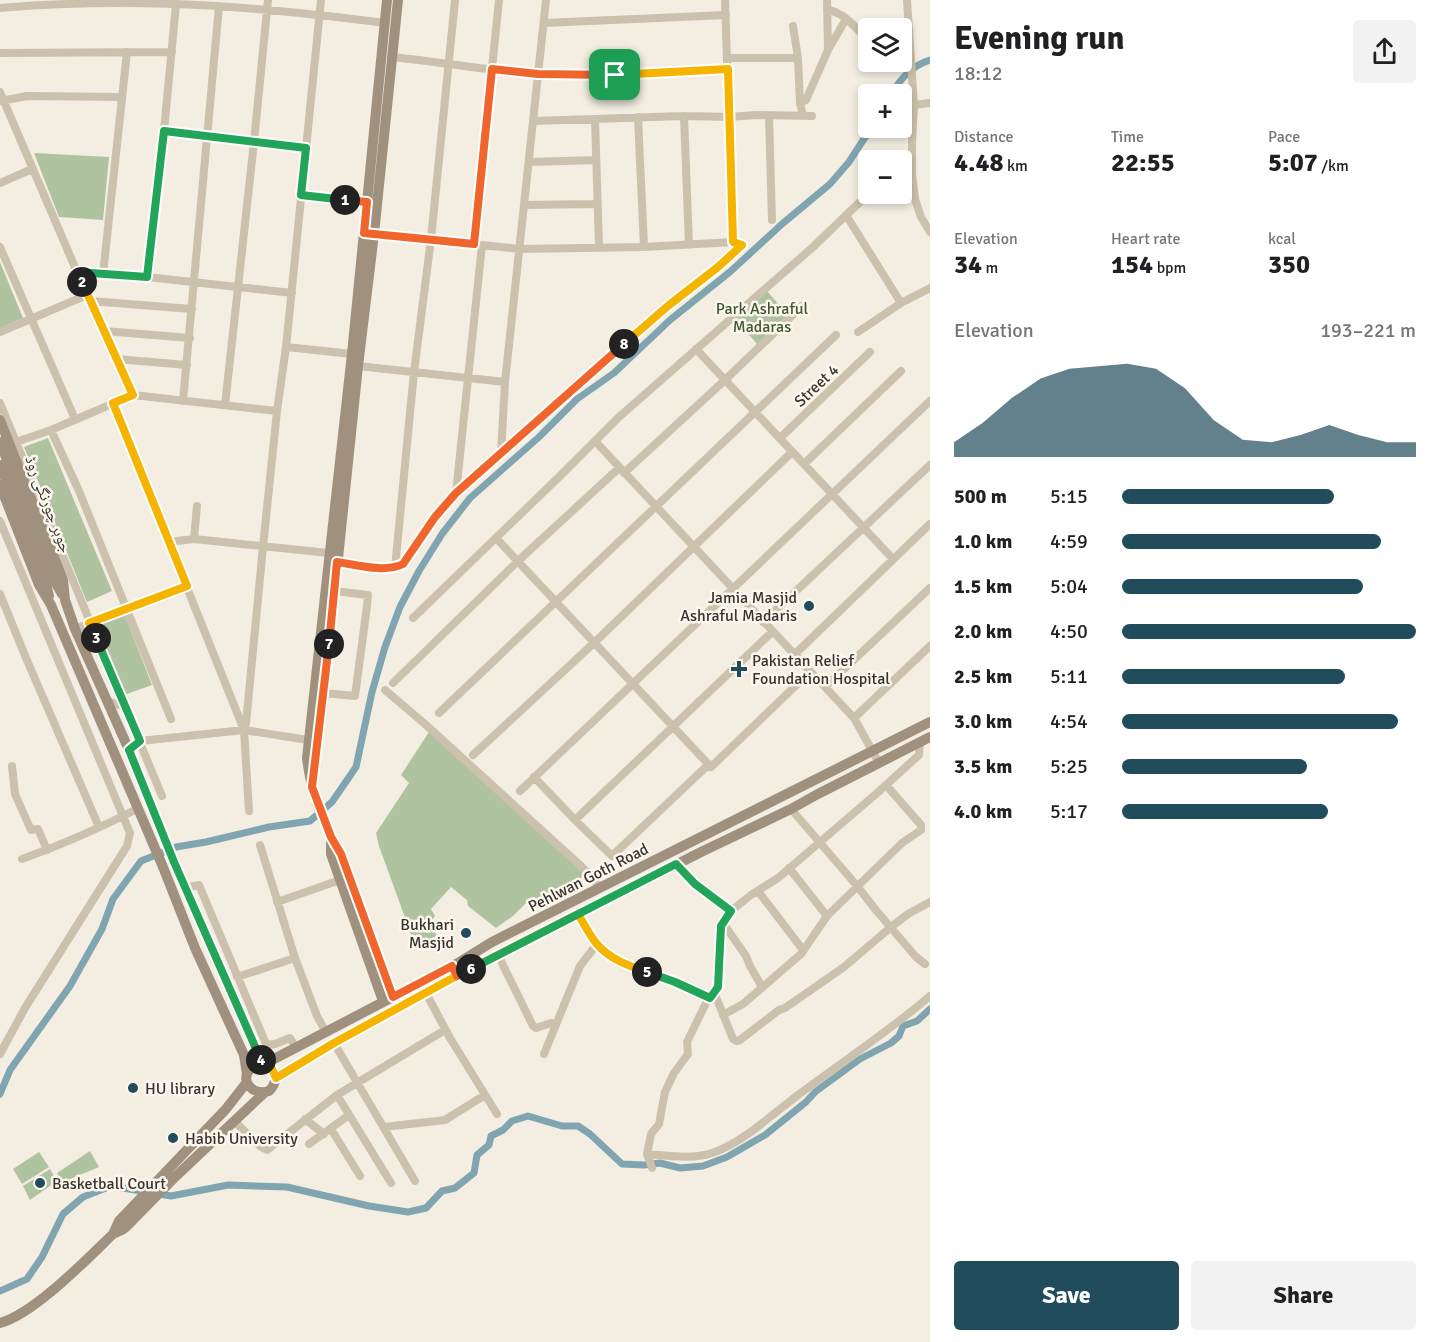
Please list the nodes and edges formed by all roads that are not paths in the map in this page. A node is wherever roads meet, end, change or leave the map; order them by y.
1 (268, 0) edge
2 (321, 0) edge
3 (387, 0) edge
4 (398, 0) edge
5 (455, 0) edge
6 (499, 0) edge
7 (546, 0) edge
8 (725, 0) edge
9 (827, 0) edge
10 (907, 0) edge
11 (130, 2) edge
12 (176, 4) junction
13 (219, 6) junction
14 (0, 8) edge
15 (267, 10) junction
16 (828, 10) junction
17 (319, 15) junction
18 (726, 15) junction
19 (846, 19) junction
20 (385, 23) junction
21 (544, 23) junction
22 (794, 26) dead end
23 (858, 30) edge
24 (828, 50) junction
25 (127, 52) junction
26 (172, 52) junction
27 (0, 53) edge
28 (392, 57) junction
29 (727, 58) junction
30 (798, 58) junction
31 (449, 63) junction
32 (492, 69) junction
33 (728, 69) junction
34 (538, 74) junction
35 (383, 90) junction
36 (121, 97) junction
37 (1, 98) edge
38 (800, 103) junction
39 (930, 103) edge
40 (914, 105) junction
41 (684, 116) junction
42 (769, 116) junction
43 (638, 117) junction
44 (729, 117) junction
45 (595, 119) junction
46 (533, 121) junction
47 (164, 131) junction
48 (206, 136) junction
49 (254, 142) junction
50 (306, 148) junction
51 (912, 150) edge
52 (596, 160) junction
53 (529, 162) junction
54 (32, 169) junction
55 (912, 174) edge
56 (0, 183) edge
57 (301, 195) junction
58 (367, 202) junction
59 (597, 204) junction
60 (859, 204) edge
61 (525, 205) junction
62 (846, 215) junction
63 (772, 220) dead end
64 (930, 232) edge
65 (369, 233) junction
66 (431, 239) junction
67 (733, 242) junction
68 (478, 244) junction
69 (689, 245) junction
70 (0, 247) edge
71 (599, 247) junction
72 (644, 247) junction
73 (520, 249) junction
74 (77, 272) junction
75 (103, 274) junction
76 (147, 277) junction
77 (195, 282) junction
78 (237, 287) junction
79 (930, 288) edge
80 (292, 293) junction
81 (89, 298) junction
82 (902, 303) junction
83 (802, 306) dead end
84 (192, 309) junction
85 (31, 319) junction
86 (104, 331) junction
87 (0, 332) edge
88 (858, 332) dead end
89 (836, 335) dead end
90 (190, 338) junction
91 (286, 347) junction
92 (696, 349) junction
93 (870, 352) dead end
94 (352, 354) junction
95 (117, 359) junction
96 (187, 365) junction
97 (358, 366) junction
98 (901, 371) dead end
99 (414, 372) junction
100 (469, 377) junction
101 (725, 380) junction
102 (505, 382) junction
103 (133, 395) junction
104 (183, 401) junction
105 (930, 401) edge
106 (0, 403) edge
107 (113, 403) junction
108 (225, 405) junction
109 (350, 405) junction
110 (278, 411) junction
111 (755, 412) junction
112 (75, 419) junction
113 (0, 420) edge
114 (51, 430) junction
115 (780, 438) junction
116 (595, 441) junction
117 (0, 442) edge
118 (15, 442) junction
119 (792, 452) junction
120 (501, 453) junction
121 (804, 464) junction
122 (0, 465) edge
123 (930, 465) edge
124 (622, 470) junction
125 (0, 485) edge
126 (456, 493) junction
127 (832, 494) junction
128 (197, 506) dead end
129 (656, 507) junction
130 (0, 521) edge
131 (930, 524) edge
132 (864, 528) junction
133 (496, 538) junction
134 (194, 539) junction
135 (169, 542) junction
136 (263, 547) junction
137 (693, 548) junction
138 (329, 552) junction
139 (893, 559) junction
140 (518, 561) junction
141 (337, 562) junction
142 (395, 568) junction
143 (67, 579) junction
144 (187, 586) junction
145 (930, 588) edge
146 (733, 589) junction
147 (334, 591) junction
148 (0, 594) edge
149 (65, 600) junction
150 (556, 602) junction
151 (51, 605) junction
152 (126, 608) junction
153 (412, 618) dead end
154 (764, 622) junction
155 (89, 623) junction
156 (75, 629) junction
157 (772, 632) junction
158 (595, 642) junction
159 (930, 646) edge
160 (794, 655) junction
161 (810, 672) junction
162 (393, 683) dead end
163 (633, 684) junction
164 (825, 687) junction
165 (385, 690) dead end
166 (324, 693) junction
167 (107, 701) junction
168 (125, 707) junction
169 (439, 712) dead end
170 (854, 718) junction
171 (171, 719) dead end
172 (930, 722) edge
173 (673, 726) junction
174 (244, 730) junction
175 (309, 740) junction
176 (925, 740) edge
177 (140, 741) junction
178 (129, 750) junction
179 (872, 752) junction
180 (473, 755) dead end
181 (879, 763) junction
182 (709, 764) junction
183 (12, 766) dead end
184 (534, 777) junction
185 (886, 785) junction
186 (313, 790) junction
187 (520, 791) dead end
188 (162, 796) dead end
189 (137, 809) junction
190 (791, 809) junction
191 (249, 811) dead end
192 (124, 816) junction
193 (575, 820) junction
194 (99, 827) junction
195 (331, 837) junction
196 (820, 842) junction
197 (260, 845) dead end
198 (47, 850) junction
199 (22, 859) dead end
200 (676, 864) junction
201 (789, 868) junction
202 (340, 880) junction
203 (600, 887) junction
204 (858, 887) junction
205 (185, 888) junction
206 (758, 891) junction
207 (277, 902) junction
208 (930, 902) edge
209 (731, 911) junction
210 (578, 914) junction
211 (827, 916) junction
212 (723, 923) junction
213 (891, 927) junction
214 (597, 944) junction
215 (803, 950) junction
216 (498, 955) junction
217 (295, 958) junction
218 (925, 964) dead end
219 (454, 971) junction
220 (237, 977) junction
221 (762, 987) junction
222 (426, 993) junction
223 (712, 995) junction
224 (930, 996) edge
225 (388, 999) junction
226 (723, 1015) junction
227 (556, 1024) junction
228 (445, 1030) junction
229 (326, 1032) junction
230 (334, 1043) junction
231 (269, 1045) junction
232 (296, 1048) junction
233 (0, 1054) edge
234 (544, 1054) dead end
235 (262, 1060) junction
236 (247, 1078) junction
237 (276, 1078) junction
238 (357, 1082) junction
239 (264, 1093) junction
240 (337, 1095) junction
241 (485, 1095) junction
242 (497, 1114) dead end
243 (349, 1115) junction
244 (305, 1119) junction
245 (234, 1120) junction
246 (384, 1127) junction
247 (328, 1131) junction
248 (309, 1144) dead end
249 (171, 1174) junction
250 (360, 1176) dead end
251 (415, 1181) dead end
252 (391, 1183) dead end
253 (0, 1323) edge

1 - 15 street
2 - 17 street
3 - 20 main road
4 - 28 main road
5 - 31 street
6 - 32 street
7 - 21 street
8 - 18 street
9 - 16 street
10 - 40 street
11 - 12 street
11 - 14 street
12 - 13 street
12 - 26 street
13 - 15 street
13 - 48 street
15 - 17 street
15 - 49 street
16 - 19 street
16 - 24 street
17 - 20 street
17 - 50 street
18 - 21 street
18 - 29 street
19 - 23 street
19 - 24 street
20 - 35 main road
21 - 34 street
22 - 30 street
24 - 38 street
25 - 26 street
25 - 27 street
25 - 36 street
26 - 47 street
28 - 31 street
28 - 35 main road
29 - 30 street
29 - 33 street
30 - 38 street
31 - 32 street
31 - 66 street
32 - 34 street
32 - 68 street
33 - 34 street
33 - 44 street
34 - 46 street
35 - 58 main road
35 - 65 main road
36 - 37 street
36 - 75 street
37 - 54 street
38 - 42 street
39 - 40 street
40 - 51 street
41 - 43 street
41 - 44 street
41 - 69 street
42 - 44 street
42 - 63 street
43 - 45 street
43 - 72 street
44 - 67 street
45 - 46 street
45 - 52 street
46 - 53 street
47 - 48 street
47 - 76 street
48 - 49 street
48 - 77 street
49 - 50 street
49 - 78 street
50 - 57 street
52 - 53 street
52 - 59 street
53 - 61 street
54 - 56 street
54 - 74 street
55 - 64 street
57 - 58 street
57 - 80 street
58 - 65 main road
59 - 61 street
59 - 71 street
60 - 62 street
61 - 73 street
62 - 82 street
62 - 92 street
65 - 66 street
65 - 94 main road
65 - 97 main road
66 - 68 street
66 - 99 street
67 - 69 street
67 - 120 street
68 - 73 street
68 - 100 street
69 - 72 street
70 - 85 street
71 - 72 street
71 - 73 street
73 - 102 street
74 - 75 street
74 - 81 street
75 - 76 street
76 - 77 street
77 - 78 street
77 - 84 street
78 - 80 street
78 - 108 street
79 - 82 street
80 - 91 street
81 - 84 street
81 - 85 street
81 - 86 street
82 - 88 street
83 - 101 street
84 - 90 street
85 - 87 street
85 - 112 street
86 - 90 street
86 - 95 street
89 - 111 street
90 - 96 street
91 - 94 street
91 - 110 street
92 - 101 street
92 - 116 street
93 - 115 street, Street 4
94 - 109 main road
95 - 96 street
95 - 103 street
96 - 104 street
97 - 99 street
97 - 109 main road
98 - 121 street
99 - 100 street
99 - 142 street
100 - 102 street
100 - 126 street
101 - 111 street
101 - 124 street
102 - 120 street
103 - 104 street
103 - 107 street
104 - 108 street
105 - 127 street
106 - 118 street
107 - 112 street
107 - 135 street
108 - 110 street
109 - 138 main road
109 - 141 main road
110 - 136 street
111 - 115 street
111 - 129 street
112 - 114 street
113 - 143 main road, جوہر چورنگی روڈ
114 - 118 street
114 - 152 street
115 - 119 street
116 - 124 street
116 - 133 street
117 - 149 main road, جوہر چورنگی روڈ
118 - 143 street
119 - 121 street
119 - 137 street
120 - 126 street
121 - 127 street
122 - 151 main road, جوہر چورنگی روڈ
123 - 132 street
124 - 129 street
124 - 140 street
125 - 151 main road, جوہر چورنگی روڈ
126 - 142 street
127 - 132 street
127 - 146 street
128 - 134 street
129 - 137 street
129 - 150 street
130 - 192 street
131 - 139 street
132 - 139 street
132 - 154 street
133 - 140 street
133 - 153 street
134 - 135 street
134 - 136 street
135 - 144 street
136 - 138 street
136 - 174 street
137 - 146 street
137 - 158 street
138 - 175 main road
139 - 160 street
140 - 150 street
140 - 162 street
141 - 142 street
141 - 147 main road
143 - 149 main road, جوہر چورنگی روڈ
143 - 155 street
144 - 152 street
144 - 174 street
145 - 164 street
146 - 154 street
146 - 163 street
147 - 166 main road
147 - 166 street
148 - 194 street
149 - 156 main road, جوہر چورنگی روڈ
150 - 158 street
150 - 169 street
151 - 189 main road, جوہر چورنگی روڈ
152 - 155 street
152 - 171 street
154 - 157 street
155 - 156 street
155 - 168 street
156 - 167 main road, جوہر چورنگی روڈ
157 - 160 street
157 - 173 street
158 - 163 street
158 - 180 street
159 - 170 street
160 - 161 street
161 - 164 street
161 - 182 street
163 - 173 street
163 - 184 street
164 - 170 street
165 - 203 street
166 - 186 main road
167 - 168 street
167 - 178 main road, جوہر چورنگی روڈ
168 - 177 street
170 - 179 street
172 - 179 main road, Pehlwan Goth Road
173 - 182 street
173 - 193 street
174 - 175 street
174 - 177 street
174 - 191 street
175 - 186 main road
176 - 181 main road, Pehlwan Goth Road
176 - 185 street
177 - 178 street
177 - 188 street
178 - 205 main road, جوہر چورنگی روڈ
179 - 181 street
179 - 203 main road, Pehlwan Goth Road
181 - 190 main road, Pehlwan Goth Road
182 - 193 street
183 - 198 street
184 - 187 street
184 - 193 street
185 - 196 street
185 - 204 street
186 - 195 main road
189 - 192 street
189 - 236 main road, جوہر چورنگی روڈ
190 - 196 street
190 - 200 main road, Pehlwan Goth Road
192 - 194 street
192 - 233 street
194 - 198 street
195 - 202 main road
195 - 225 main road
196 - 201 street
196 - 204 street
197 - 207 street
198 - 199 street
200 - 209 street
200 - 210 main road, Pehlwan Goth Road
201 - 206 street
201 - 211 street
202 - 207 street
202 - 225 main road
203 - 219 main road, Pehlwan Goth Road
204 - 211 street
204 - 213 street
205 - 220 street
205 - 235 main road, جوہر چورنگی روڈ
206 - 209 street
206 - 215 street
207 - 217 street
208 - 213 street
209 - 212 street
210 - 214 street
210 - 216 main road, Pehlwan Goth Road
211 - 215 street
212 - 221 street
212 - 223 street
213 - 218 street
213 - 226 street
214 - 223 street
214 - 227 street
215 - 221 street
216 - 219 main road, Pehlwan Goth Road
216 - 227 street
217 - 220 street
217 - 229 street
219 - 222 main road, Pehlwan Goth Road
219 - 225 main road, Pehlwan Goth Road
220 - 231 street
221 - 226 street
222 - 228 street
222 - 230 main road, Pehlwan Goth Road
223 - 224 street
223 - 226 street
225 - 229 main road, Pehlwan Goth Road
227 - 234 street
228 - 238 street
228 - 241 street
229 - 232 main road, Pehlwan Goth Road
230 - 237 main road, Pehlwan Goth Road
230 - 238 street
231 - 232 street
231 - 235 street
232 - 235 main road, Pehlwan Goth Road
235 - 236 main road
235 - 237 main road
236 - 239 main road
236 - 249 main road
237 - 239 main road
238 - 240 street
238 - 246 street
239 - 245 main road
240 - 243 street
240 - 244 street
241 - 242 street
241 - 246 street
243 - 247 street
243 - 252 street
244 - 245 street
244 - 247 street
245 - 249 main road
246 - 251 street
247 - 248 street
247 - 250 street
249 - 253 main road

